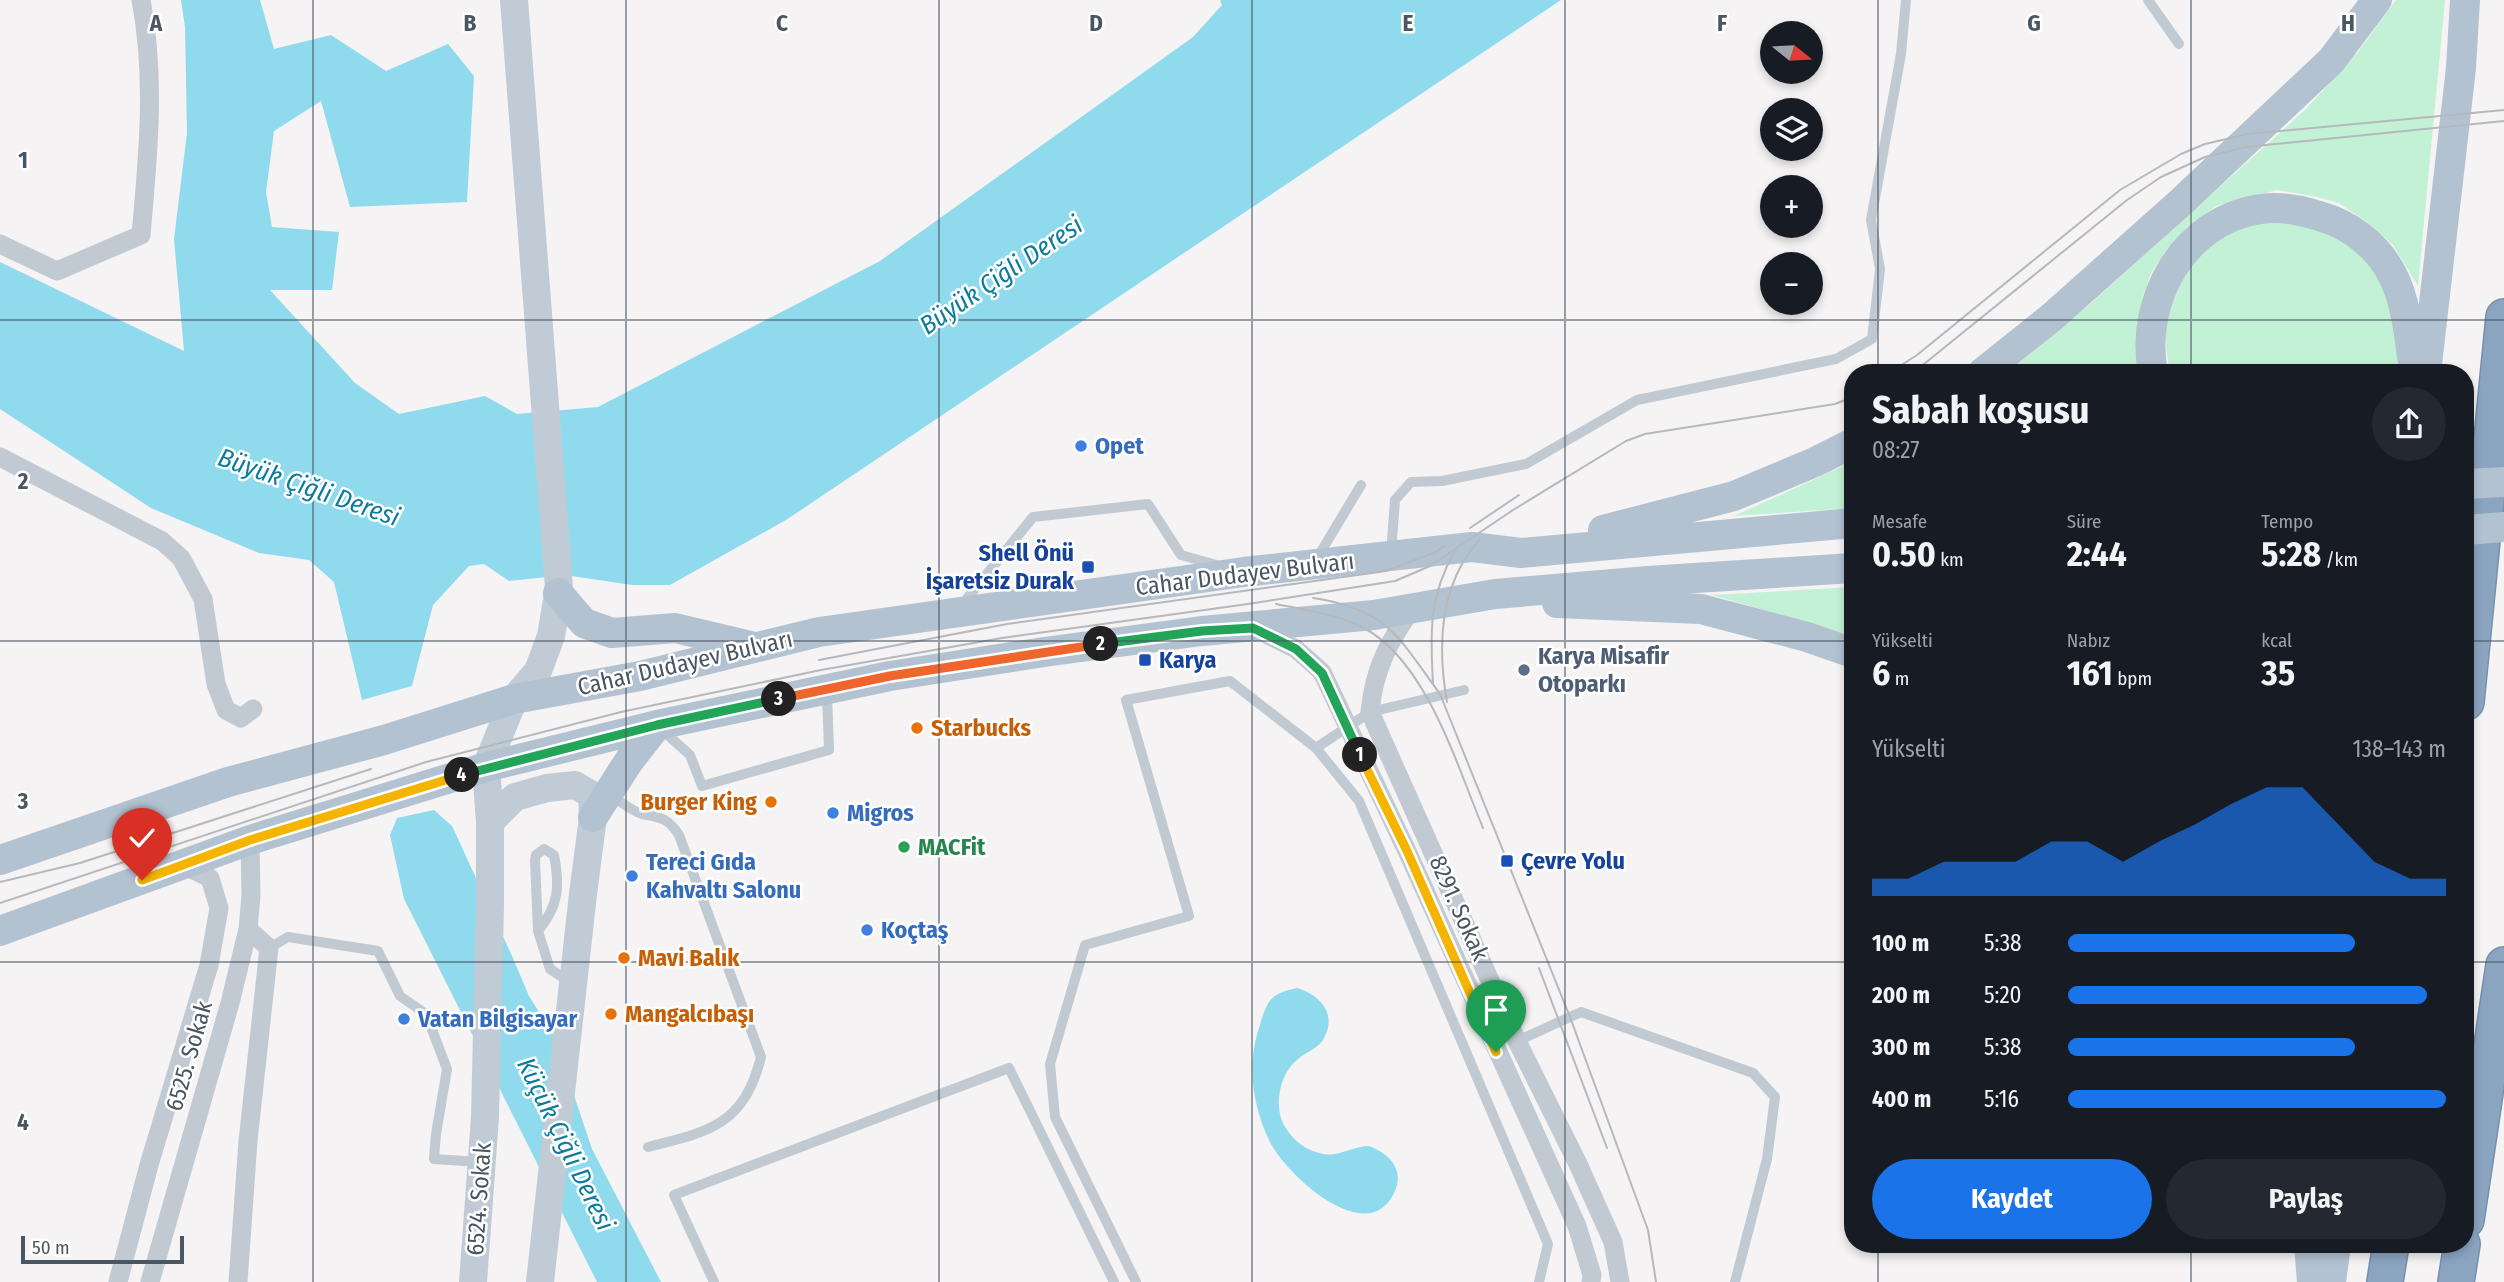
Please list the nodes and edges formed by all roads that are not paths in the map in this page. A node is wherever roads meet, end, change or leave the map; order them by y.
1 (141, 0) edge
2 (514, 0) edge
3 (1906, 0) edge
4 (2148, 0) edge
5 (2377, 0) edge
6 (2465, 0) edge
7 (2179, 44) dead end
8 (0, 244) edge
9 (2504, 317) edge
10 (1993, 364) edge
11 (2151, 364) edge
12 (2413, 364) edge
13 (2427, 364) edge
14 (1844, 448) edge
15 (0, 457) edge
16 (2504, 482) edge
17 (2474, 484) edge
18 (1361, 485) dead end
19 (1844, 524) edge
20 (2504, 527) edge
21 (2474, 529) edge
22 (1521, 553) junction
23 (1391, 557) junction
24 (1313, 565) junction
25 (1844, 569) edge
26 (1244, 572) junction
27 (1495, 594) junction
28 (557, 595) junction
29 (1413, 607) junction
30 (955, 613) junction
31 (2474, 621) edge
32 (1253, 628) junction
33 (758, 647) junction
34 (1844, 650) edge
35 (827, 689) junction
36 (1464, 690) dead end
37 (514, 699) junction
38 (253, 709) dead end
39 (1370, 712) junction
40 (657, 725) junction
41 (1346, 726) junction
42 (1317, 748) junction
43 (486, 767) junction
44 (601, 805) junction
45 (490, 822) junction
46 (250, 840) junction
47 (0, 860) edge
48 (183, 865) junction
49 (248, 929) junction
50 (0, 931) edge
51 (538, 931) junction
52 (269, 947) junction
53 (2504, 965) edge
54 (573, 984) junction
55 (1517, 1041) junction
56 (1496, 1052) junction
57 (648, 1147) dead end
58 (482, 1162) junction
59 (2474, 1166) edge
60 (2310, 1253) edge
61 (2335, 1253) edge
62 (2390, 1253) edge
63 (2461, 1253) edge
64 (1591, 1280) edge
65 (118, 1282) edge
66 (150, 1282) edge
67 (238, 1282) edge
68 (473, 1282) edge
69 (540, 1282) edge
70 (714, 1282) edge
71 (1114, 1282) edge
72 (1136, 1282) edge
73 (1539, 1282) edge
74 (1620, 1282) edge
75 (1735, 1282) edge
76 (2312, 1282) edge
77 (2330, 1282) edge
78 (2385, 1282) edge
79 (2456, 1282) edge

1 - 8 street
2 - 28 street
3 - 23 lane
4 - 7 lane
5 - 10 main road
6 - 13 main road
9 - 31 highway
11 - 12 main road
14 - 22 main road
15 - 38 street
16 - 17 main road, bridge
18 - 24 lane
19 - 22 main road
20 - 21 main road, bridge
22 - 23 main road, Cahar Dudayev Bulvarı
23 - 24 main road, Cahar Dudayev Bulvarı
24 - 26 main road, Cahar Dudayev Bulvarı
25 - 27 main road
26 - 30 main road, Cahar Dudayev Bulvarı
26 - 30 lane
27 - 29 main road
27 - 34 main road
28 - 33 main road
28 - 37 street
29 - 32 main road
29 - 39 street
30 - 33 main road, Cahar Dudayev Bulvarı
32 - 35 main road
32 - 41 street, 8291. Sokak
33 - 37 main road, Cahar Dudayev Bulvarı
35 - 40 main road
35 - 40 lane
36 - 39 lane
37 - 43 street
37 - 47 main road, Cahar Dudayev Bulvarı
39 - 41 lane
39 - 55 street, 8291. Sokak
40 - 43 main road
40 - 44 main road
41 - 42 lane
41 - 56 street, 8291. Sokak
42 - 72 lane
42 - 73 lane
43 - 45 street, 6524. Sokak
43 - 46 main road
44 - 45 street
44 - 54 street
44 - 57 lane
45 - 58 street, 6524. Sokak
46 - 48 main road
46 - 49 street, 6525. Sokak
48 - 50 main road
48 - 65 street, 6525. Sokak
49 - 52 street
49 - 66 street, 6525. Sokak
51 - 51 lane
51 - 54 lane
52 - 58 lane
52 - 67 street
53 - 59 highway
54 - 69 street
55 - 56 lane
55 - 74 street, 8291. Sokak
55 - 75 lane
56 - 64 street, 8291. Sokak
58 - 68 street, 6524. Sokak
60 - 76 main road
61 - 77 main road
62 - 78 highway
63 - 79 highway
70 - 71 lane

